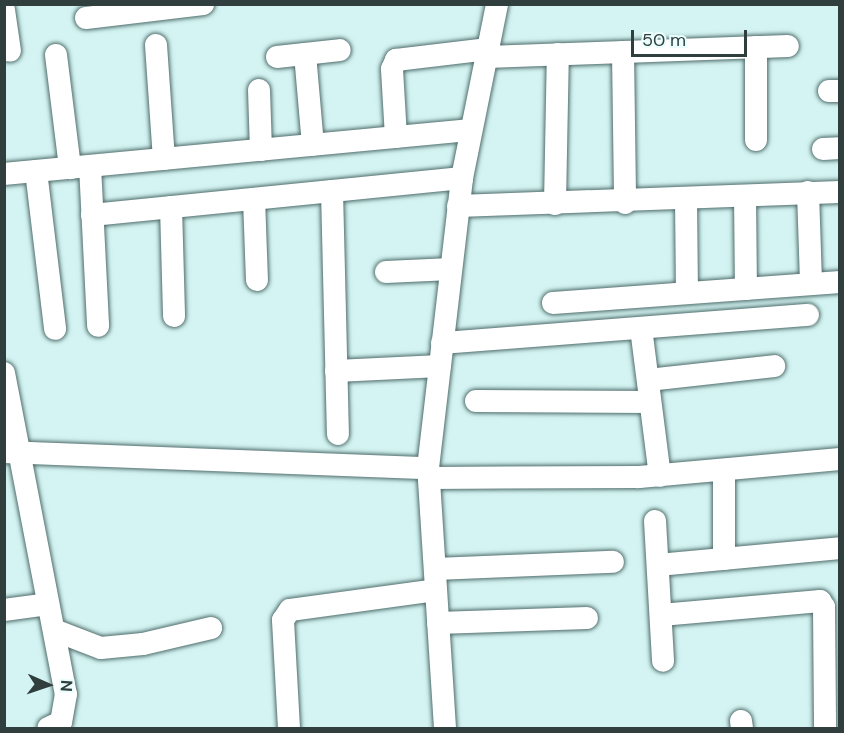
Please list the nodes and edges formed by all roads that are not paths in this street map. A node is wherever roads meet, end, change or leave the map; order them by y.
1 (203, 4) edge
2 (498, 4) edge
3 (4, 10) edge
4 (86, 18) dead end
5 (156, 45) dead end
6 (788, 46) dead end
7 (756, 47) junction
8 (340, 50) dead end
9 (10, 51) dead end
10 (623, 52) junction
11 (487, 53) junction
12 (305, 54) junction
13 (558, 54) junction
14 (56, 55) dead end
15 (277, 57) dead end
16 (259, 90) dead end
17 (471, 130) junction
18 (396, 137) junction
19 (756, 140) dead end
20 (313, 145) junction
21 (261, 150) junction
22 (164, 159) junction
23 (80, 167) junction
24 (36, 171) junction
25 (4, 174) edge
26 (462, 178) junction
27 (332, 191) junction
28 (808, 192) junction
29 (840, 192) edge
30 (745, 196) junction
31 (254, 199) junction
32 (686, 200) junction
33 (625, 203) junction
34 (555, 204) junction
35 (458, 206) junction
36 (171, 207) junction
37 (92, 215) junction
38 (451, 269) junction
39 (386, 272) dead end
40 (257, 280) dead end
41 (840, 282) edge
42 (811, 284) junction
43 (746, 289) junction
44 (687, 293) junction
45 (553, 303) dead end
46 (808, 315) dead end
47 (174, 316) dead end
48 (98, 326) dead end
49 (641, 328) junction
50 (55, 329) dead end
51 (442, 343) junction
52 (440, 366) junction
53 (774, 366) dead end
54 (336, 371) junction
55 (4, 373) edge
56 (649, 391) junction
57 (476, 402) dead end
58 (338, 434) dead end
59 (11, 452) edge
60 (840, 459) edge
61 (724, 470) junction
62 (428, 473) junction
63 (660, 476) junction
64 (655, 521) dead end
65 (840, 548) edge
66 (724, 559) junction
67 (613, 562) dead end
68 (658, 565) junction
69 (435, 579) junction
70 (48, 604) junction
71 (4, 609) edge
72 (661, 615) junction
73 (587, 618) dead end
74 (438, 623) junction
75 (832, 625) edge
76 (211, 628) dead end
77 (54, 630) junction
78 (663, 661) dead end
79 (832, 686) edge
80 (48, 729) edge
81 (289, 729) edge
82 (445, 729) edge
83 (825, 729) edge

1 - 4 street
2 - 11 street
3 - 9 street
5 - 22 street
6 - 7 street
7 - 10 street
7 - 19 street
8 - 12 street
10 - 13 street
10 - 33 street
11 - 13 street
11 - 17 street
11 - 18 street
12 - 15 street
12 - 20 street
13 - 34 street
14 - 23 street
16 - 21 street
17 - 18 street
17 - 26 street
18 - 20 street
20 - 21 street
21 - 22 street
22 - 23 street
23 - 24 street
23 - 37 street
24 - 25 street
24 - 50 street
26 - 27 street
26 - 35 street
27 - 31 street
27 - 54 street
28 - 29 street
28 - 30 street
28 - 42 street
30 - 32 street
30 - 43 street
31 - 36 street
31 - 40 street
32 - 33 street
32 - 44 street
33 - 34 street
34 - 35 street
35 - 38 street
36 - 37 street
36 - 47 street
37 - 48 street
38 - 39 street
38 - 51 street
41 - 42 street
42 - 43 street
43 - 44 street
44 - 45 street
46 - 49 street
49 - 51 street
49 - 56 street
51 - 52 street
52 - 54 street
52 - 62 street
53 - 56 street
54 - 58 street
55 - 59 street
56 - 57 street
56 - 63 street
59 - 62 street
59 - 70 street
60 - 61 street
61 - 63 street
61 - 66 street
62 - 63 street
62 - 69 street
64 - 68 street
65 - 66 street
66 - 68 street
67 - 69 street
68 - 72 street
69 - 74 street
69 - 81 street
70 - 71 street
70 - 77 street
72 - 75 street
72 - 78 street
73 - 74 street
74 - 82 street
75 - 79 street
76 - 77 street
77 - 80 street
79 - 83 street

